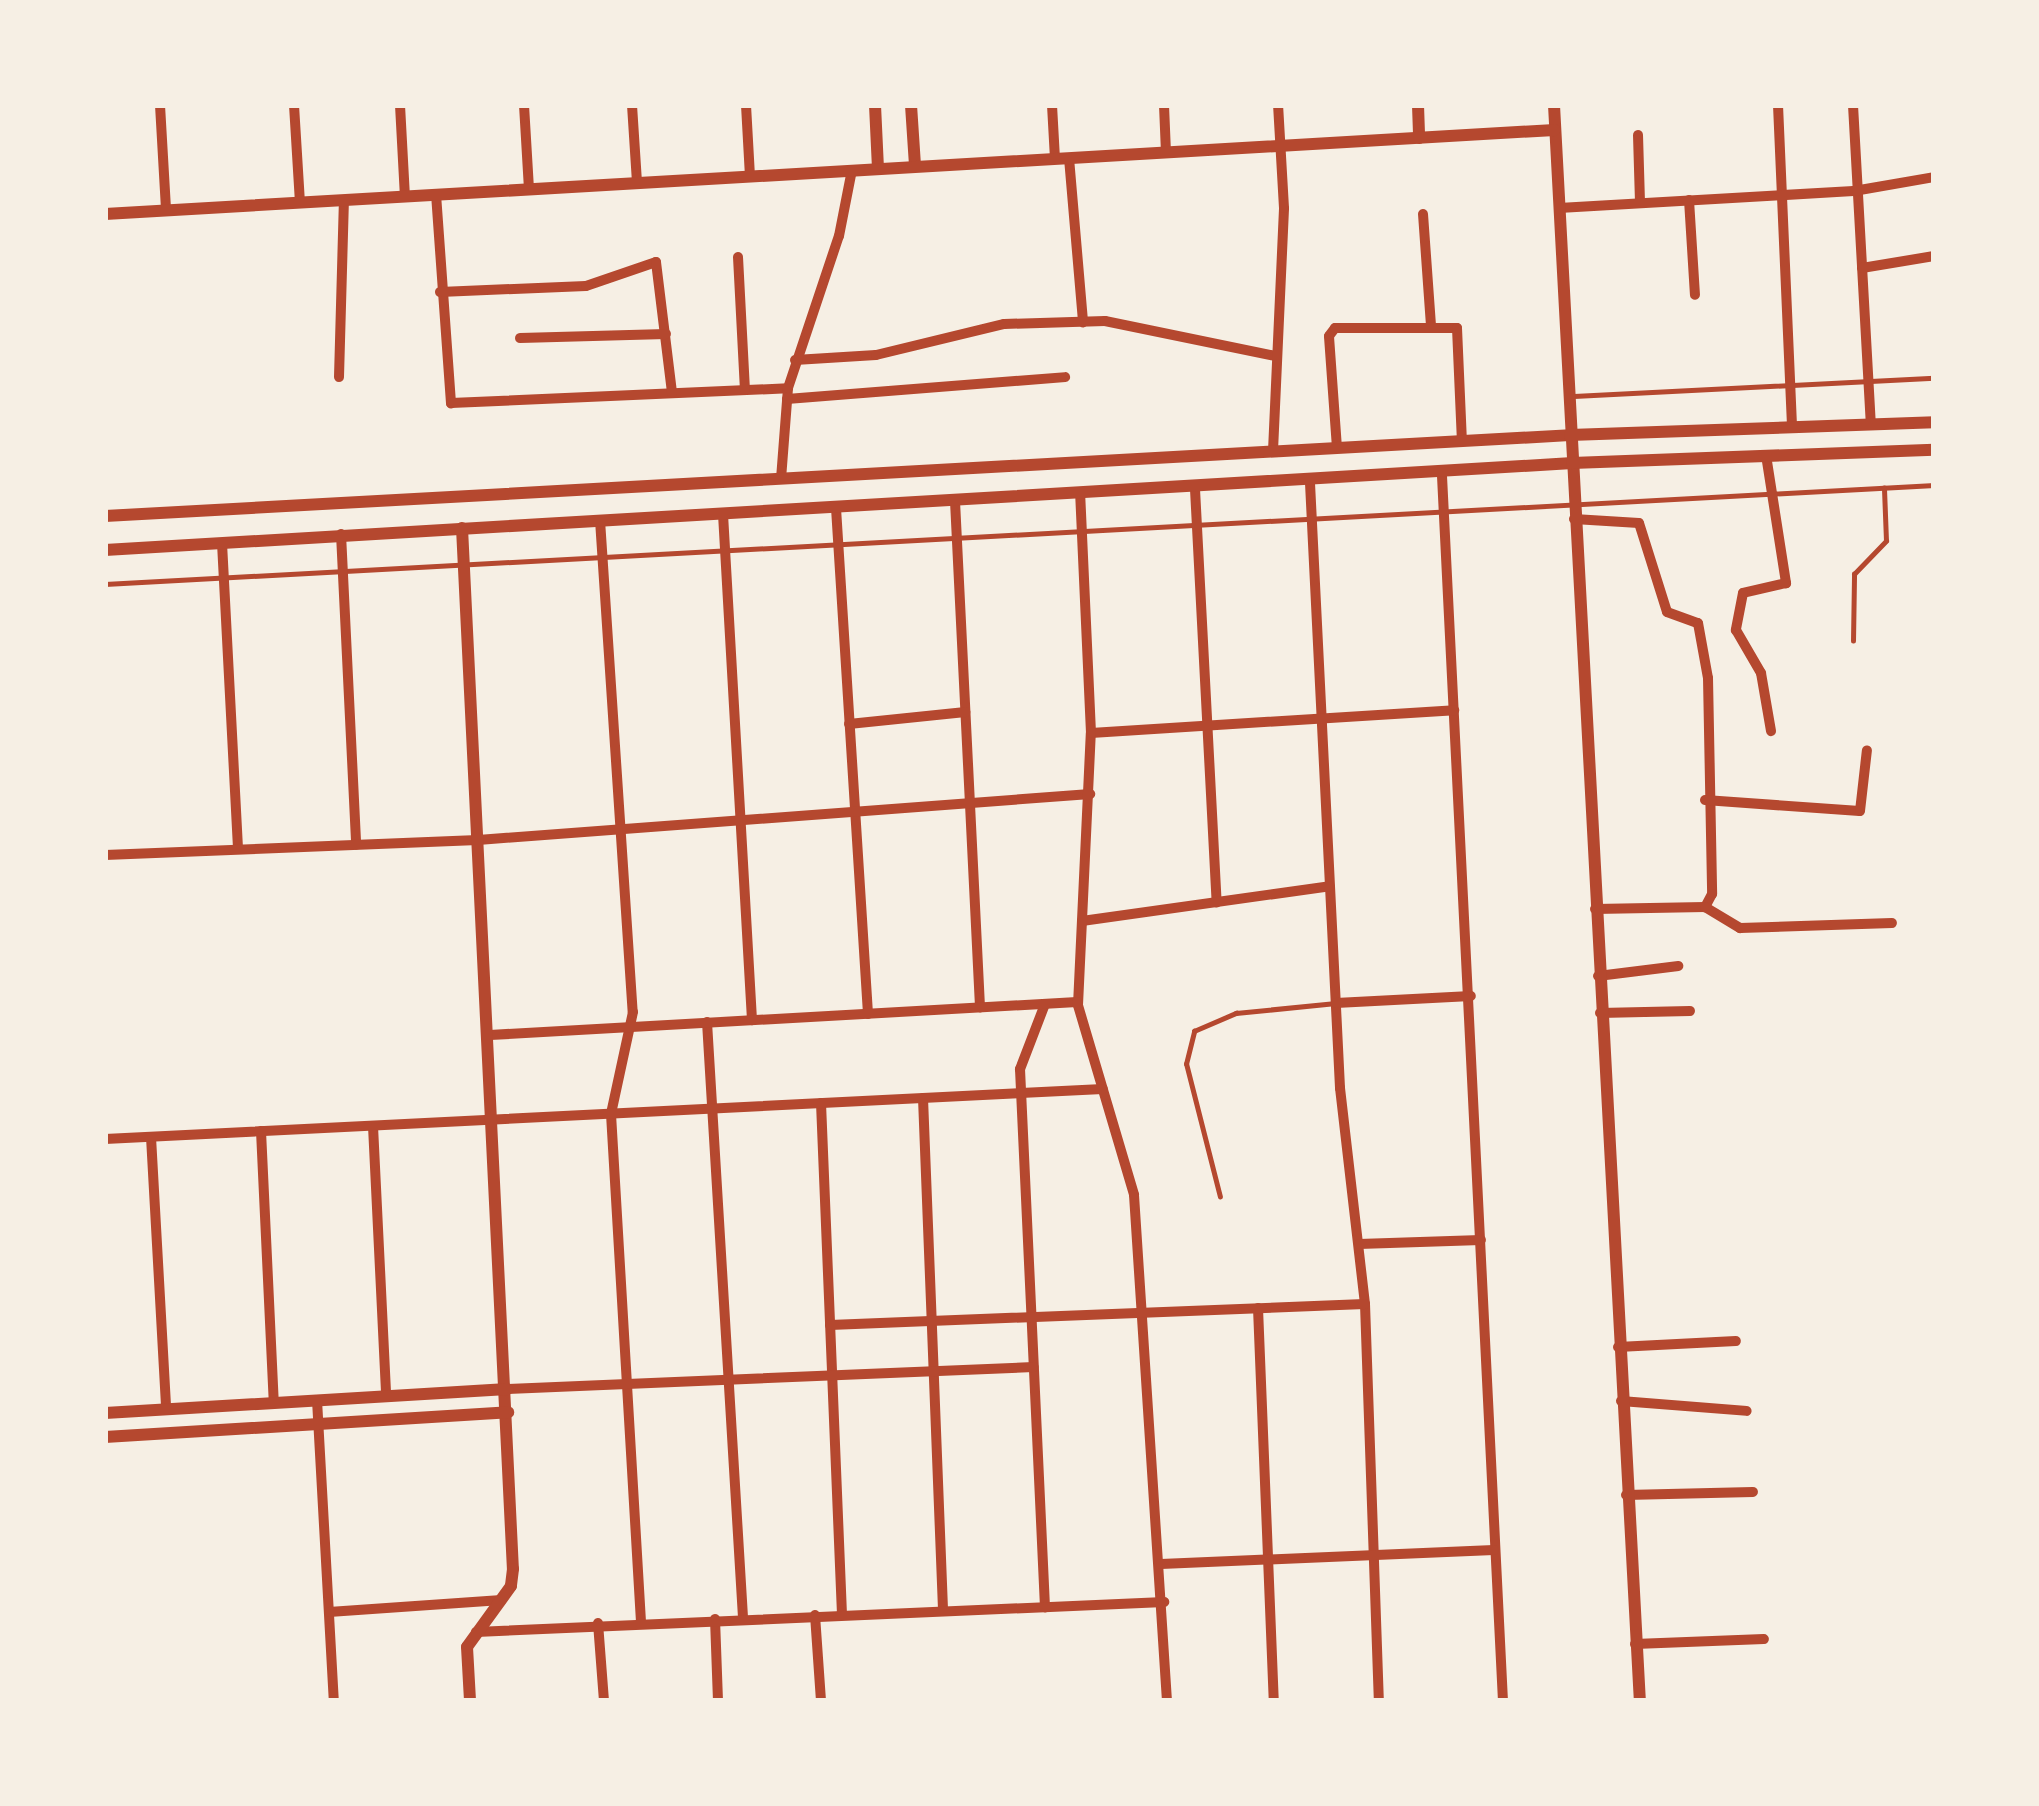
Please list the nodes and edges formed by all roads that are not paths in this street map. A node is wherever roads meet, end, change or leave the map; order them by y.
1 (160, 105) edge
2 (294, 105) edge
3 (400, 105) edge
4 (524, 105) edge
5 (632, 105) edge
6 (746, 105) edge
7 (875, 105) edge
8 (911, 105) edge
9 (1052, 105) edge
10 (1163, 105) edge
11 (1278, 105) edge
12 (1418, 105) edge
13 (1554, 105) edge
14 (1778, 105) edge
15 (1852, 105) edge
16 (1556, 130) junction
17 (1637, 135) dead end
18 (1419, 138) junction
19 (1281, 146) junction
20 (1166, 153) junction
21 (1062, 159) junction
22 (915, 166) junction
23 (878, 169) junction
24 (852, 170) junction
25 (750, 177) junction
26 (1934, 178) edge
27 (637, 183) junction
28 (529, 189) junction
29 (1854, 191) junction
30 (436, 194) junction
31 (1779, 195) junction
32 (405, 196) junction
33 (344, 200) junction
34 (1689, 200) junction
35 (301, 202) junction
36 (1640, 203) junction
37 (1559, 208) junction
38 (166, 210) junction
39 (105, 214) edge
40 (1423, 214) dead end
41 (1934, 256) edge
42 (738, 257) dead end
43 (1862, 268) junction
44 (440, 292) junction
45 (1695, 296) dead end
46 (1083, 322) junction
47 (1431, 326) junction
48 (666, 334) junction
49 (520, 338) dead end
50 (1275, 356) junction
51 (795, 360) junction
52 (339, 376) dead end
53 (1065, 376) dead end
54 (1934, 378) edge
55 (1872, 381) junction
56 (1792, 385) junction
57 (745, 390) junction
58 (672, 393) junction
59 (787, 394) junction
60 (1568, 396) junction
61 (1934, 422) edge
62 (1871, 424) junction
63 (1792, 427) junction
64 (1570, 435) junction
65 (1462, 441) junction
66 (1337, 448) junction
67 (1934, 450) edge
68 (1274, 451) junction
69 (1766, 455) junction
70 (1572, 463) junction
71 (1442, 476) junction
72 (781, 479) junction
73 (1310, 483) junction
74 (1934, 485) edge
75 (1884, 488) junction
76 (1195, 489) junction
77 (1772, 494) junction
78 (1080, 495) junction
79 (955, 502) junction
80 (1574, 503) junction
81 (836, 508) junction
82 (1444, 509) junction
83 (723, 514) junction
84 (1312, 515) junction
85 (105, 516) edge
86 (1574, 519) junction
87 (600, 520) junction
88 (1197, 521) junction
89 (1081, 526) junction
90 (462, 528) junction
91 (341, 534) junction
92 (957, 536) junction
93 (222, 543) junction
94 (838, 543) junction
95 (105, 550) edge
96 (725, 553) junction
97 (602, 560) junction
98 (464, 567) junction
99 (343, 570) junction
100 (224, 578) junction
101 (105, 584) edge
102 (1853, 641) dead end
103 (1454, 710) junction
104 (965, 712) junction
105 (1322, 719) junction
106 (849, 724) junction
107 (1208, 726) junction
108 (1771, 731) dead end
109 (1091, 734) junction
110 (1867, 750) dead end
111 (1090, 794) junction
112 (1705, 800) junction
113 (970, 801) junction
114 (854, 808) junction
115 (740, 818) junction
116 (620, 828) junction
117 (478, 840) junction
118 (356, 845) junction
119 (238, 850) junction
120 (105, 854) edge
121 (1330, 886) junction
122 (1217, 902) junction
123 (1705, 907) junction
124 (1594, 909) junction
125 (1082, 921) junction
126 (1892, 923) dead end
127 (1678, 966) dead end
128 (1598, 976) junction
129 (1471, 996) junction
130 (1336, 1003) junction
131 (1045, 1004) junction
132 (1078, 1005) junction
133 (980, 1007) junction
134 (1690, 1010) dead end
135 (1600, 1013) junction
136 (868, 1014) junction
137 (752, 1020) junction
138 (707, 1022) junction
139 (633, 1027) junction
140 (490, 1035) junction
141 (1103, 1089) junction
142 (1021, 1093) junction
143 (923, 1098) junction
144 (821, 1103) junction
145 (713, 1109) junction
146 (611, 1114) junction
147 (495, 1117) junction
148 (373, 1126) junction
149 (261, 1131) junction
150 (151, 1137) junction
151 (105, 1139) edge
152 (1220, 1197) dead end
153 (1481, 1240) junction
154 (1359, 1244) junction
155 (1365, 1304) junction
156 (1258, 1308) junction
157 (1146, 1312) junction
158 (1031, 1317) junction
159 (932, 1321) junction
160 (830, 1325) junction
161 (1736, 1342) dead end
162 (1618, 1347) junction
163 (1034, 1367) junction
164 (934, 1369) junction
165 (831, 1372) junction
166 (730, 1375) junction
167 (628, 1382) junction
168 (507, 1389) junction
169 (386, 1396) junction
170 (317, 1400) junction
171 (1621, 1400) junction
172 (274, 1402) junction
173 (166, 1409) junction
174 (1747, 1411) dead end
175 (508, 1412) junction
176 (105, 1413) edge
177 (319, 1425) junction
178 (105, 1436) edge
179 (1753, 1492) dead end
180 (1626, 1495) junction
181 (1495, 1550) junction
182 (1374, 1555) junction
183 (1268, 1559) junction
184 (1162, 1564) junction
185 (502, 1600) junction
186 (1164, 1603) junction
187 (1045, 1607) junction
188 (943, 1610) junction
189 (329, 1612) junction
190 (842, 1614) junction
191 (815, 1615) junction
192 (743, 1618) junction
193 (715, 1619) junction
194 (641, 1622) junction
195 (598, 1623) junction
196 (472, 1633) junction
197 (1764, 1639) dead end
198 (1635, 1645) junction
199 (334, 1701) edge
200 (470, 1701) edge
201 (604, 1701) edge
202 (718, 1701) edge
203 (821, 1701) edge
204 (1167, 1701) edge
205 (1274, 1701) edge
206 (1379, 1701) edge
207 (1503, 1701) edge
208 (1640, 1701) edge

1 - 38 street
2 - 35 street
3 - 32 street
4 - 28 street
5 - 27 street
6 - 25 street
7 - 23 street
8 - 22 street
9 - 21 street
10 - 20 street
11 - 19 street
12 - 18 street
13 - 16 street
14 - 31 street
15 - 29 street
16 - 18 street
16 - 37 street
17 - 36 street
18 - 19 street
19 - 20 street
19 - 50 street
20 - 21 street
21 - 22 street
21 - 46 street
22 - 23 street
23 - 24 street
24 - 25 street
24 - 51 street
25 - 27 street
26 - 29 street
27 - 28 street
28 - 30 street
29 - 31 street
29 - 43 street
30 - 32 street
30 - 44 street
31 - 34 street
31 - 56 street
32 - 33 street
33 - 35 street
33 - 52 street
34 - 36 street
34 - 45 street
35 - 38 street
36 - 37 street
37 - 60 street
38 - 39 street
40 - 47 street
41 - 43 street
42 - 57 street
43 - 55 street
44 - 48 street
44 - 58 street
46 - 50 street
46 - 51 street
47 - 65 street
47 - 66 street
48 - 49 street
48 - 58 street
50 - 68 street
51 - 59 street
53 - 59 street
54 - 55 lane
55 - 56 lane
55 - 62 street
56 - 60 lane
56 - 63 street
57 - 58 street
57 - 59 street
59 - 72 street
60 - 64 street
61 - 62 street
62 - 63 street
63 - 64 street
64 - 65 street
64 - 70 street
65 - 66 street
66 - 68 street
67 - 69 street
68 - 72 street
69 - 70 street
69 - 77 street
70 - 71 street
70 - 80 street
71 - 73 street
71 - 82 street
72 - 85 street
73 - 76 street
73 - 84 street
74 - 75 lane
75 - 77 lane
75 - 102 lane
76 - 78 street
76 - 88 street
77 - 80 lane
77 - 108 street
78 - 79 street
78 - 89 street
79 - 81 street
79 - 92 street
80 - 82 lane
80 - 86 street
81 - 83 street
81 - 94 street
82 - 84 lane
82 - 103 street
83 - 87 street
83 - 96 street
84 - 88 lane
84 - 105 street
86 - 112 street
86 - 124 street
87 - 90 street
87 - 97 street
88 - 89 lane
88 - 107 street
89 - 92 lane
89 - 109 street
90 - 91 street
90 - 98 street
91 - 93 street
91 - 99 street
92 - 94 lane
92 - 104 street
93 - 95 street
93 - 100 street
94 - 96 lane
94 - 106 street
96 - 97 lane
96 - 115 street
97 - 98 lane
97 - 116 street
98 - 99 lane
98 - 117 street
99 - 100 lane
99 - 118 street
100 - 101 lane
100 - 119 street
103 - 105 street
103 - 129 street
104 - 106 street
104 - 113 street
105 - 107 street
105 - 121 street
106 - 114 street
107 - 109 street
107 - 122 street
109 - 111 street
110 - 112 street
111 - 113 street
111 - 125 street
112 - 123 street
113 - 114 street
113 - 133 street
114 - 115 street
114 - 136 street
115 - 116 street
115 - 137 street
116 - 117 street
116 - 139 street
117 - 118 street
117 - 140 street
118 - 119 street
119 - 120 street
121 - 122 street
121 - 130 street
122 - 125 street
123 - 124 street
123 - 126 street
124 - 128 street
125 - 132 street
127 - 128 street
128 - 135 street
129 - 130 street
129 - 153 street
130 - 152 lane
130 - 154 street
131 - 132 street
131 - 133 street
131 - 142 street
132 - 141 street
133 - 136 street
134 - 135 street
135 - 162 street
136 - 137 street
137 - 138 street
138 - 139 street
138 - 145 street
139 - 140 street
139 - 146 street
140 - 147 street
141 - 142 street
141 - 157 street
142 - 143 street
142 - 158 street
143 - 144 street
143 - 159 street
144 - 145 street
144 - 160 street
145 - 146 street
145 - 166 street
146 - 147 street
146 - 167 street
147 - 148 street
147 - 168 street
148 - 149 street
148 - 169 street
149 - 150 street
149 - 172 street
150 - 151 street
150 - 173 street
153 - 154 street
153 - 181 street
154 - 155 street
155 - 156 street
155 - 182 street
156 - 157 street
156 - 183 street
157 - 158 street
157 - 184 street
158 - 159 street
158 - 163 street
159 - 160 street
159 - 164 street
160 - 165 street
161 - 162 street
162 - 171 street
163 - 164 street
163 - 187 street
164 - 165 street
164 - 188 street
165 - 166 street
165 - 190 street
166 - 167 street
166 - 192 street
167 - 168 street
167 - 194 street
168 - 169 street
168 - 175 street
169 - 170 street
170 - 172 street
170 - 177 street
171 - 174 street
171 - 180 street
172 - 173 street
173 - 176 street
175 - 177 street
175 - 185 street
177 - 178 street
177 - 189 street
179 - 180 street
180 - 198 street
181 - 182 street
181 - 207 street
182 - 183 street
182 - 206 street
183 - 184 street
183 - 205 street
184 - 186 street
185 - 189 street
185 - 196 street
186 - 187 street
186 - 204 street
187 - 188 street
188 - 190 street
189 - 199 street
190 - 191 street
191 - 192 street
191 - 203 street
192 - 193 street
193 - 194 street
193 - 202 street
194 - 195 street
195 - 196 street
195 - 201 street
196 - 200 street
197 - 198 street
198 - 208 street

